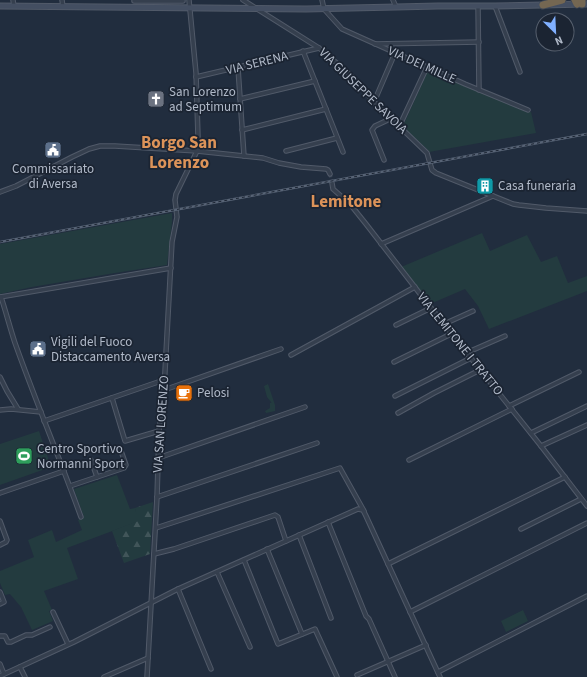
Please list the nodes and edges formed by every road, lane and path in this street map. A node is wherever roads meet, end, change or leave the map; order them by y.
1 (13, 0) edge
2 (62, 0) edge
3 (189, 0) edge
4 (242, 0) edge
5 (322, 0) edge
6 (393, 0) edge
7 (435, 0) edge
8 (562, 0) edge
9 (183, 1) edge
10 (581, 2) edge
11 (134, 3) edge
12 (543, 5) junction
13 (0, 6) edge
14 (14, 6) junction
15 (438, 6) junction
16 (478, 6) junction
17 (495, 6) junction
18 (63, 7) junction
19 (186, 8) junction
20 (396, 8) junction
21 (256, 9) junction
22 (324, 9) junction
23 (479, 42) junction
24 (374, 44) junction
25 (318, 48) junction
26 (302, 52) junction
27 (395, 53) junction
28 (427, 67) junction
29 (238, 68) junction
30 (520, 72) dead end
31 (196, 77) junction
32 (314, 81) junction
33 (479, 90) junction
34 (240, 99) junction
35 (374, 102) junction
36 (326, 110) junction
37 (528, 110) dead end
38 (390, 119) junction
39 (399, 127) junction
40 (242, 130) junction
41 (337, 138) junction
42 (196, 151) junction
43 (286, 151) dead end
44 (343, 152) dead end
45 (244, 156) junction
46 (384, 160) dead end
47 (330, 174) dead end
48 (332, 183) tunnel mouth
49 (0, 192) edge
50 (493, 196) junction
51 (587, 211) edge
52 (381, 244) junction
53 (171, 268) junction
54 (415, 288) junction
55 (0, 297) edge
56 (431, 308) junction
57 (473, 311) dead end
58 (444, 324) junction
59 (396, 325) dead end
60 (452, 334) junction
61 (504, 336) dead end
62 (281, 349) dead end
63 (466, 353) junction
64 (291, 355) dead end
65 (471, 358) junction
66 (394, 362) dead end
67 (480, 370) junction
68 (579, 372) dead end
69 (0, 377) edge
70 (164, 380) junction
71 (164, 390) junction
72 (395, 396) dead end
73 (112, 398) junction
74 (587, 406) edge
75 (305, 407) dead end
76 (511, 408) junction
77 (18, 409) junction
78 (0, 410) edge
79 (41, 412) junction
80 (398, 413) dead end
81 (44, 421) junction
82 (587, 425) edge
83 (159, 431) junction
84 (531, 433) junction
85 (318, 443) dead end
86 (541, 446) junction
87 (121, 451) dead end
88 (158, 458) junction
89 (92, 460) dead end
90 (409, 460) dead end
91 (64, 471) junction
92 (97, 477) junction
93 (565, 477) junction
94 (70, 486) junction
95 (0, 493) edge
96 (157, 496) junction
97 (581, 499) junction
98 (587, 506) edge
99 (366, 516) junction
100 (81, 517) dead end
101 (0, 521) edge
102 (328, 522) junction
103 (587, 523) edge
104 (156, 528) junction
105 (521, 529) dead end
106 (299, 535) junction
107 (286, 541) junction
108 (0, 545) edge
109 (267, 549) junction
110 (154, 554) junction
111 (244, 560) junction
112 (388, 564) junction
113 (217, 572) junction
114 (178, 589) junction
115 (0, 592) edge
116 (587, 596) edge
117 (151, 603) junction
118 (0, 604) edge
119 (53, 612) dead end
120 (410, 612) junction
121 (331, 618) dead end
122 (50, 627) dead end
123 (302, 634) junction
124 (0, 636) edge
125 (68, 644) junction
126 (426, 645) junction
127 (250, 647) dead end
128 (148, 658) junction
129 (388, 661) junction
130 (0, 664) edge
131 (20, 667) junction
132 (211, 669) dead end
133 (438, 672) junction
134 (4, 674) junction
135 (357, 674) dead end
136 (0, 676) edge
137 (25, 677) edge
138 (104, 677) edge
139 (147, 677) edge
140 (337, 677) edge
141 (395, 677) edge
142 (440, 677) edge

1 - 14 street
2 - 18 street
3 - 19 street, VIA SAN LORENZO
4 - 21 street, VIA GIUSEPPE SAVOIA
5 - 22 street
6 - 20 street
7 - 15 street
8 - 12 highway
9 - 11 street
9 - 19 street
10 - 12 main road
11 - 18 main road
11 - 19 main road
12 - 17 main road
13 - 14 main road
14 - 18 main road
15 - 16 main road
15 - 20 main road
16 - 17 main road
16 - 23 street
17 - 30 street
19 - 21 main road
19 - 31 street, VIA SAN LORENZO
20 - 22 main road
21 - 22 main road
21 - 25 street, VIA GIUSEPPE SAVOIA
22 - 24 street, VIA DEI MILLE
23 - 24 street
23 - 33 street
24 - 27 street, VIA DEI MILLE
25 - 26 street, VIA SERENA
25 - 35 street, VIA GIUSEPPE SAVOIA
26 - 29 street, VIA SERENA
26 - 32 street
27 - 28 street, VIA DEI MILLE
27 - 35 street
28 - 33 street, VIA DEI MILLE
28 - 39 street
29 - 31 street, VIA SERENA
29 - 34 street
31 - 42 street, VIA SAN LORENZO
32 - 34 street
32 - 36 street
33 - 37 street, VIA DEI MILLE
34 - 40 street
35 - 38 street, VIA GIUSEPPE SAVOIA
36 - 40 street
36 - 41 street
38 - 39 street, VIA GIUSEPPE SAVOIA
38 - 46 street
39 - 50 street, VIA GIUSEPPE SAVOIA
40 - 45 street
41 - 43 street
41 - 44 street
42 - 45 street
42 - 49 street
42 - 53 street, VIA SAN LORENZO
45 - 47 street
48 - 52 street, VIA LEMITONE I TRATTO
50 - 51 street
50 - 52 street
52 - 54 street, VIA LEMITONE I TRATTO
53 - 55 street
53 - 70 street, VIA SAN LORENZO
54 - 56 street, VIA LEMITONE I TRATTO
54 - 64 street
55 - 79 street
56 - 58 street, VIA LEMITONE I TRATTO
56 - 59 street
57 - 58 street
58 - 60 street, VIA LEMITONE I TRATTO
60 - 63 street, VIA LEMITONE I TRATTO
60 - 66 street
61 - 63 street
62 - 71 street
63 - 65 street, VIA LEMITONE I TRATTO
65 - 67 street, VIA LEMITONE I TRATTO
65 - 72 street
67 - 76 street, VIA LEMITONE I TRATTO
67 - 80 street
68 - 76 street
69 - 77 street
70 - 71 street, VIA SAN LORENZO
70 - 73 street
71 - 83 street, VIA SAN LORENZO
73 - 81 street
73 - 83 street
74 - 84 street
75 - 88 street
76 - 84 street, VIA LEMITONE I TRATTO
76 - 90 street
77 - 78 street
77 - 79 street
79 - 81 street
81 - 91 street
82 - 86 street
83 - 88 street, VIA SAN LORENZO
84 - 86 street, VIA LEMITONE I TRATTO
85 - 96 street
86 - 93 street, VIA LEMITONE I TRATTO
87 - 92 street
88 - 96 street, VIA SAN LORENZO
89 - 92 street
91 - 94 street
91 - 95 street
92 - 94 street
93 - 97 street, VIA LEMITONE I TRATTO
93 - 112 street
94 - 100 street
96 - 104 street, VIA SAN LORENZO
97 - 98 street, VIA LEMITONE I TRATTO
97 - 105 street
99 - 102 street
99 - 104 street
99 - 112 street
101 - 108 street
102 - 106 street
102 - 129 street
103 - 120 street
104 - 110 street, VIA SAN LORENZO
106 - 107 street
106 - 121 street
107 - 109 street
107 - 110 street
109 - 111 street
109 - 123 street
110 - 117 street, VIA SAN LORENZO
111 - 113 street
111 - 123 street
112 - 120 street
113 - 114 street
113 - 127 street
114 - 117 street
114 - 132 street
115 - 118 street
116 - 133 street
117 - 125 street
117 - 128 street, VIA SAN LORENZO
119 - 125 street
120 - 126 street
122 - 124 street
123 - 140 street
125 - 131 street
126 - 129 street
126 - 133 street
128 - 138 street
128 - 139 street, VIA SAN LORENZO
129 - 135 street
129 - 141 street
130 - 134 street
131 - 134 street
131 - 137 street
133 - 142 street
134 - 136 street

